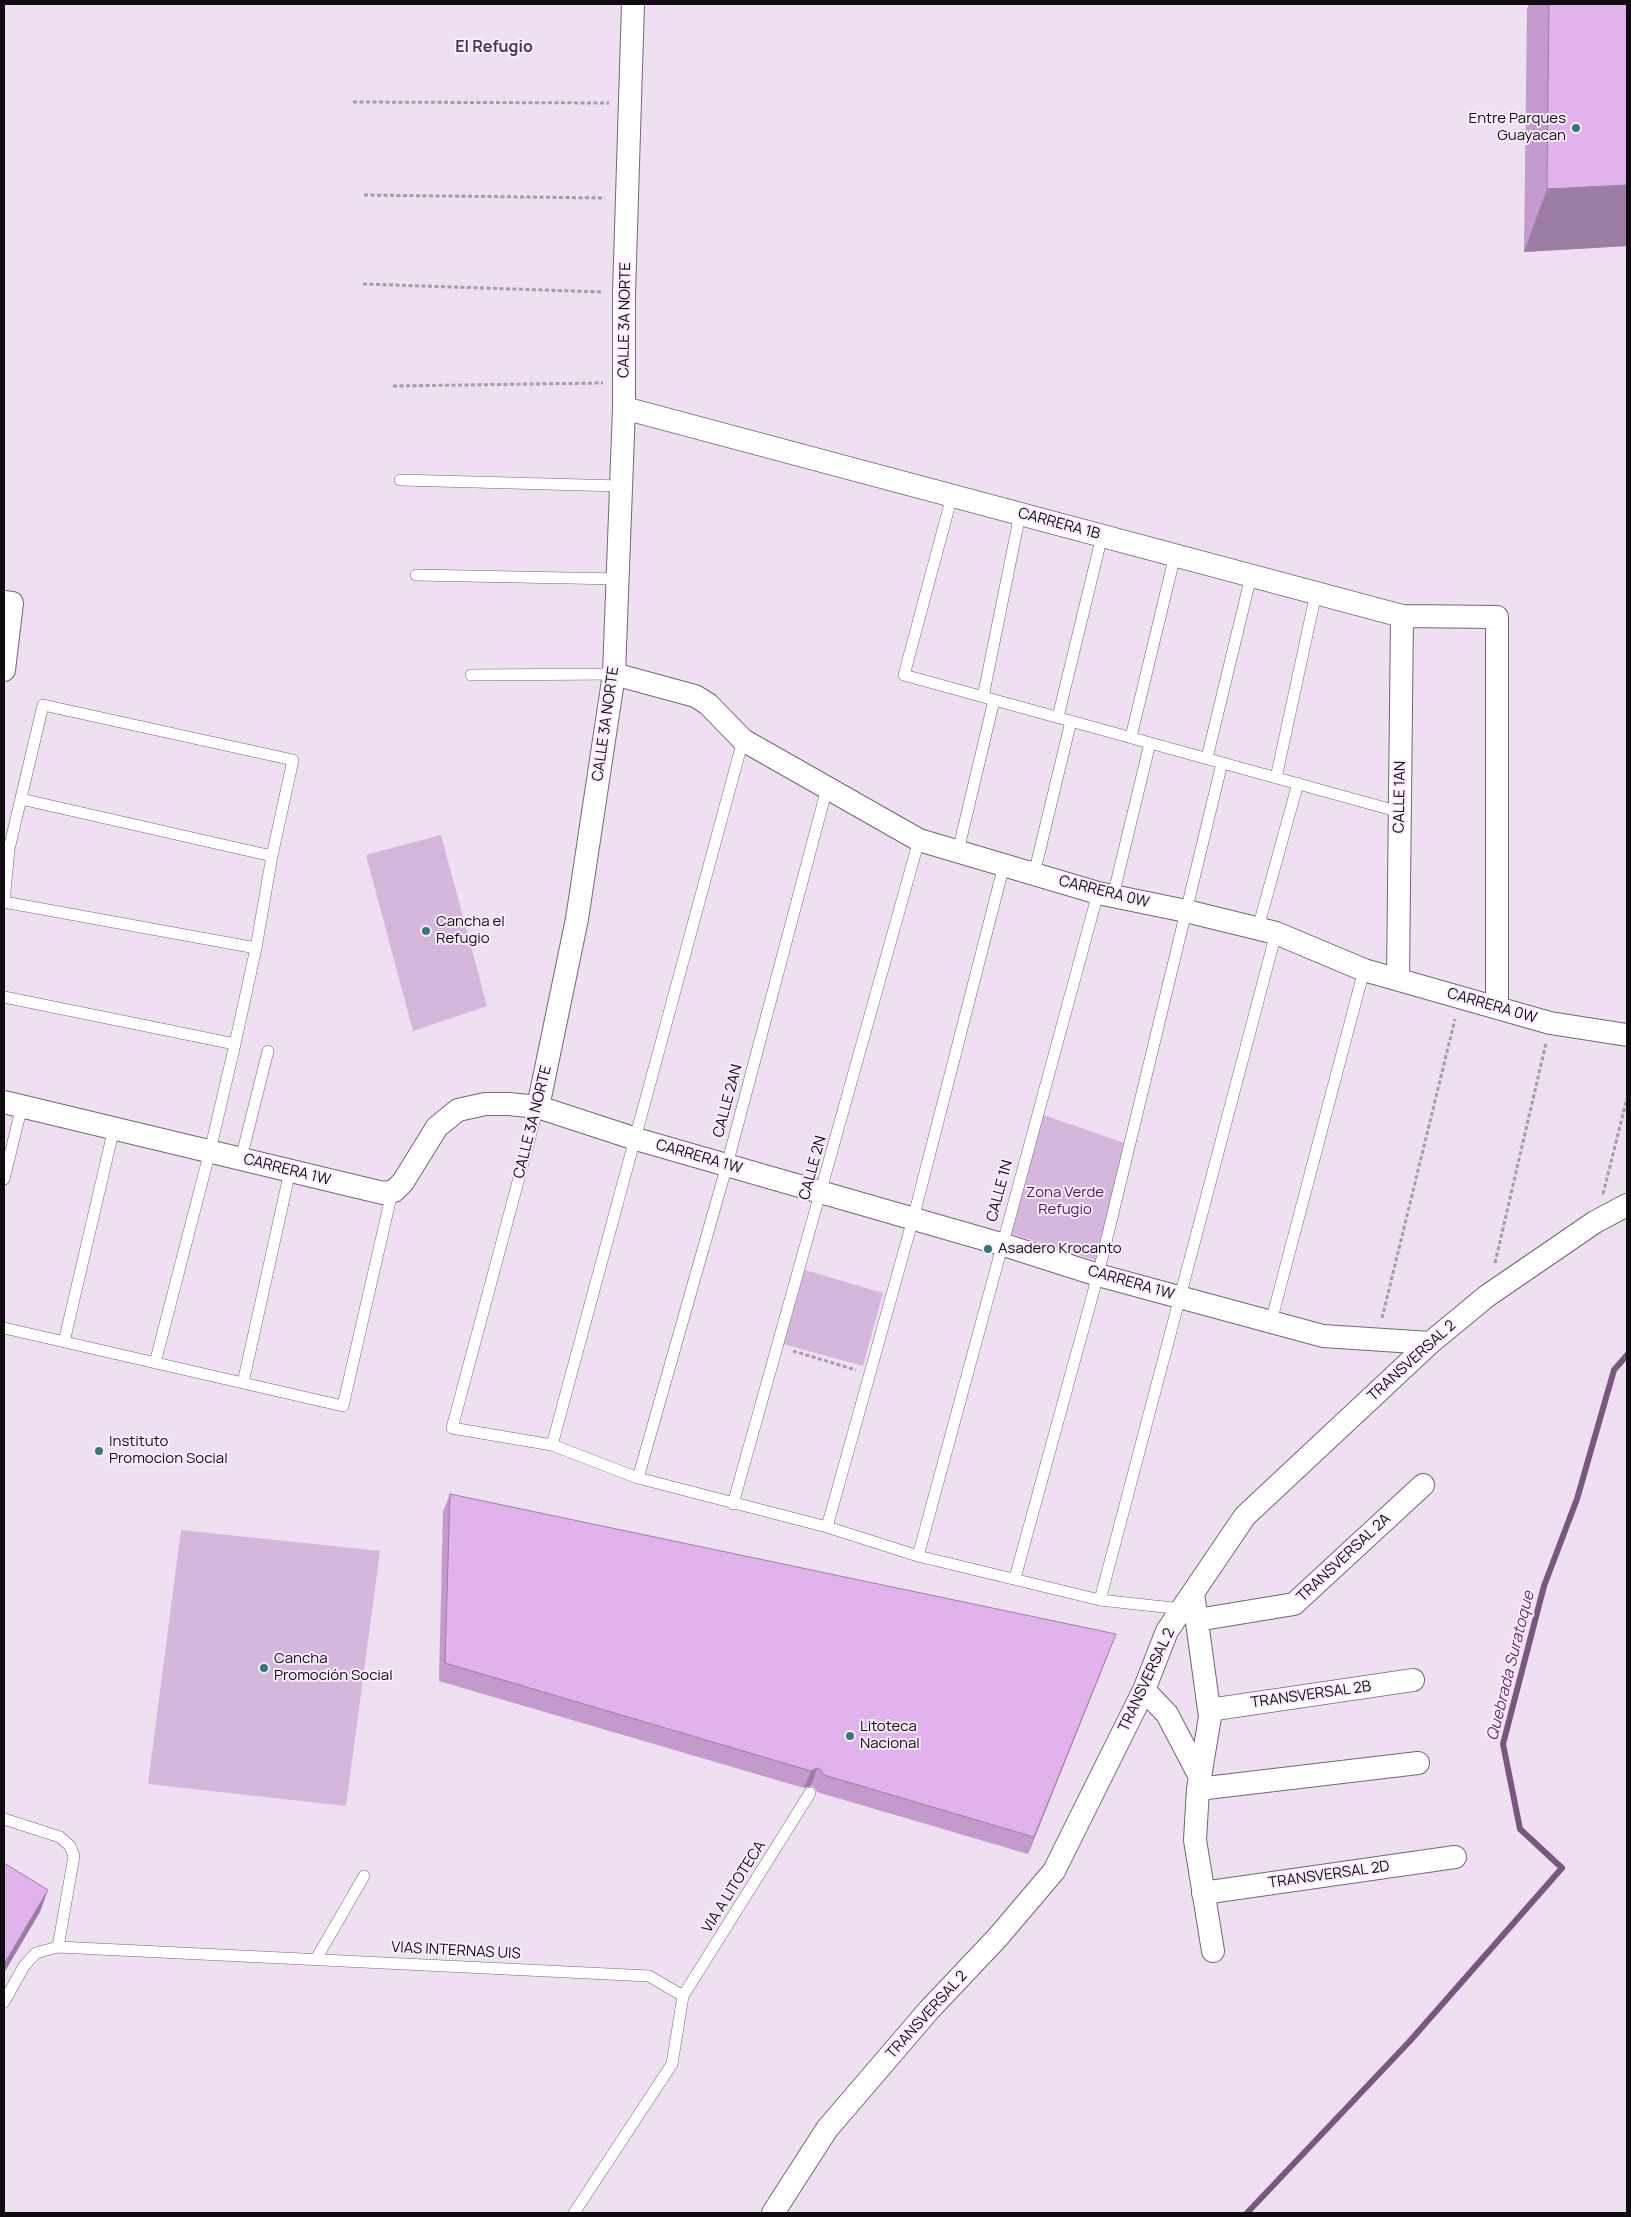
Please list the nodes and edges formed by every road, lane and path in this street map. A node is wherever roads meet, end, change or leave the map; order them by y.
1 (633, 4) edge
2 (353, 102) dead end
3 (630, 103) junction
4 (364, 195) dead end
5 (628, 199) junction
6 (364, 284) dead end
7 (624, 293) junction
8 (624, 382) junction
9 (393, 386) dead end
10 (624, 408) junction
11 (400, 480) dead end
12 (621, 486) junction
13 (952, 496) junction
14 (1020, 514) junction
15 (1102, 536) junction
16 (1175, 555) junction
17 (416, 575) dead end
18 (1251, 576) junction
19 (618, 579) junction
20 (1316, 593) junction
21 (8, 602) edge
22 (1402, 616) junction
23 (4, 670) edge
24 (614, 674) junction
25 (471, 675) dead end
26 (989, 698) junction
27 (1058, 717) junction
28 (1071, 721) junction
29 (1131, 737) junction
30 (743, 740) junction
31 (1150, 743) junction
32 (1207, 758) junction
33 (1222, 763) junction
34 (1276, 778) junction
35 (1298, 784) junction
36 (827, 788) junction
37 (21, 799) junction
38 (1400, 812) junction
39 (918, 840) junction
40 (958, 851) junction
41 (272, 856) junction
42 (1004, 865) junction
43 (1034, 874) junction
44 (1105, 894) junction
45 (4, 902) edge
46 (1186, 911) junction
47 (1267, 930) junction
48 (256, 948) junction
49 (1364, 970) junction
50 (1398, 979) junction
51 (1461, 996) junction
52 (4, 997) edge
53 (1497, 1007) junction
54 (1550, 1023) junction
55 (1627, 1035) edge
56 (235, 1044) junction
57 (268, 1051) dead end
58 (1627, 1098) edge
59 (13, 1104) edge
60 (538, 1107) junction
61 (114, 1128) junction
62 (636, 1139) junction
63 (210, 1151) junction
64 (241, 1159) junction
65 (727, 1164) junction
66 (290, 1171) junction
67 (4, 1179) edge
68 (383, 1193) junction
69 (821, 1193) junction
70 (1627, 1205) edge
71 (913, 1219) junction
72 (1595, 1222) junction
73 (1001, 1244) junction
74 (1098, 1275) junction
75 (1487, 1296) junction
76 (1179, 1297) junction
77 (1272, 1322) junction
78 (4, 1328) edge
79 (1376, 1339) junction
80 (64, 1342) junction
81 (1430, 1343) junction
82 (778, 1347) junction
83 (156, 1363) junction
84 (870, 1374) junction
85 (243, 1383) junction
86 (552, 1445) junction
87 (638, 1478) junction
88 (1423, 1485) dead end
89 (733, 1504) junction
90 (827, 1527) junction
91 (918, 1556) junction
92 (1015, 1578) junction
93 (1100, 1600) junction
94 (1190, 1607) junction
95 (1412, 1680) dead end
96 (1144, 1690) junction
97 (1209, 1710) junction
98 (1418, 1763) dead end
99 (1199, 1783) junction
100 (810, 1793) dead end
101 (4, 1819) edge
102 (1455, 1858) dead end
103 (364, 1876) dead end
104 (1203, 1893) junction
105 (58, 1947) junction
106 (1213, 1951) dead end
107 (316, 1959) junction
108 (683, 1996) junction
109 (4, 2002) edge
110 (574, 2213) edge
111 (773, 2213) edge

1 - 3 street, CALLE 3A NORTE
2 - 3 path
3 - 5 street, CALLE 3A NORTE
4 - 5 path
5 - 7 street, CALLE 3A NORTE
6 - 7 path
7 - 8 street, CALLE 3A NORTE
8 - 9 path
8 - 10 street, CALLE 3A NORTE
10 - 12 street, CALLE 3A NORTE
10 - 13 street, CARRERA 1B
11 - 12 lane
12 - 19 street, CALLE 3A NORTE
13 - 14 street, CARRERA 1B
13 - 26 lane
14 - 15 street, CARRERA 1B
14 - 26 lane
15 - 16 street, CARRERA 1B
15 - 27 lane
16 - 18 street, CARRERA 1B
16 - 29 lane
17 - 19 lane
18 - 20 street, CARRERA 1B
18 - 32 lane
19 - 24 street, CALLE 3A NORTE
20 - 22 street, CARRERA 1B
20 - 34 lane
21 - 23 street
22 - 38 street, CALLE 1AN
22 - 53 street, CARRERA 1B
24 - 25 lane
24 - 30 street, CARRERA 0W
24 - 60 street, CALLE 3A NORTE
26 - 27 lane
26 - 40 lane
27 - 28 lane
28 - 29 lane
28 - 43 lane
29 - 31 lane
30 - 36 street, CARRERA 0W
30 - 62 lane
31 - 32 lane
31 - 44 lane, CALLE 1N
32 - 33 lane
33 - 34 lane
33 - 46 lane
34 - 35 lane
35 - 38 lane
35 - 47 lane
36 - 39 street, CARRERA 0W
36 - 65 lane, CALLE 2AN
37 - 41 lane
37 - 41 lane
37 - 45 lane
38 - 50 street, CALLE 1AN
39 - 40 street, CARRERA 0W
39 - 69 lane, CALLE 2N
40 - 42 street, CARRERA 0W
41 - 48 lane
42 - 43 street, CARRERA 0W
42 - 71 lane
43 - 44 street, CARRERA 0W
44 - 46 street, CARRERA 0W
44 - 73 lane, CALLE 1N
45 - 48 lane
46 - 47 street, CARRERA 0W
46 - 74 lane
47 - 49 street, CARRERA 0W
47 - 76 lane
48 - 56 lane
49 - 50 street, CARRERA 0W
49 - 77 lane
50 - 51 street, CARRERA 0W
51 - 53 street, CARRERA 0W
51 - 79 path
52 - 56 lane
53 - 54 street, CARRERA 0W
54 - 55 street, CARRERA 0W
54 - 75 path
56 - 63 lane
57 - 64 lane
58 - 72 path
59 - 61 street, CARRERA 1W
59 - 67 lane
60 - 62 street, CARRERA 1W
60 - 68 street, CARRERA 1W
60 - 86 lane, CALLE 3A NORTE
61 - 63 street, CARRERA 1W
61 - 80 lane
62 - 65 street, CARRERA 1W
62 - 86 lane
63 - 64 street, CARRERA 1W
63 - 83 lane
64 - 66 street, CARRERA 1W
65 - 69 street, CARRERA 1W
65 - 87 lane, CALLE 2AN
66 - 68 street, CARRERA 1W
66 - 85 lane
68 - 85 lane
69 - 71 street, CARRERA 1W
69 - 82 lane, CALLE 2N
70 - 72 street, TRANSVERSAL 2
71 - 73 street, CARRERA 1W
71 - 84 lane
72 - 75 street, TRANSVERSAL 2
73 - 74 street, CARRERA 1W
73 - 91 lane, CALLE 1N
74 - 76 street, CARRERA 1W
74 - 92 lane
75 - 81 street, TRANSVERSAL 2
76 - 77 street, CARRERA 1W
76 - 93 lane
77 - 79 street, CARRERA 1W
78 - 80 lane
79 - 81 street, CARRERA 1W
80 - 83 lane
81 - 94 street, TRANSVERSAL 2
82 - 84 path
82 - 89 lane, CALLE 2N
83 - 85 lane
84 - 90 lane
86 - 87 lane
87 - 89 lane
88 - 94 street, TRANSVERSAL 2A
89 - 90 lane
90 - 91 lane
91 - 92 lane
92 - 93 lane
93 - 94 lane
94 - 96 street, TRANSVERSAL 2
94 - 97 street
95 - 97 street, TRANSVERSAL 2B
96 - 99 street
96 - 111 street, TRANSVERSAL 2
97 - 99 street
98 - 99 street
99 - 104 street
100 - 108 lane, VIA A LITOTECA
101 - 105 lane
102 - 104 street, TRANSVERSAL 2D
103 - 107 lane
104 - 106 street
105 - 107 lane, VIAS INTERNAS UIS
105 - 109 lane, VIAS INTERNAS UIS
107 - 108 lane, VIAS INTERNAS UIS
108 - 110 lane

